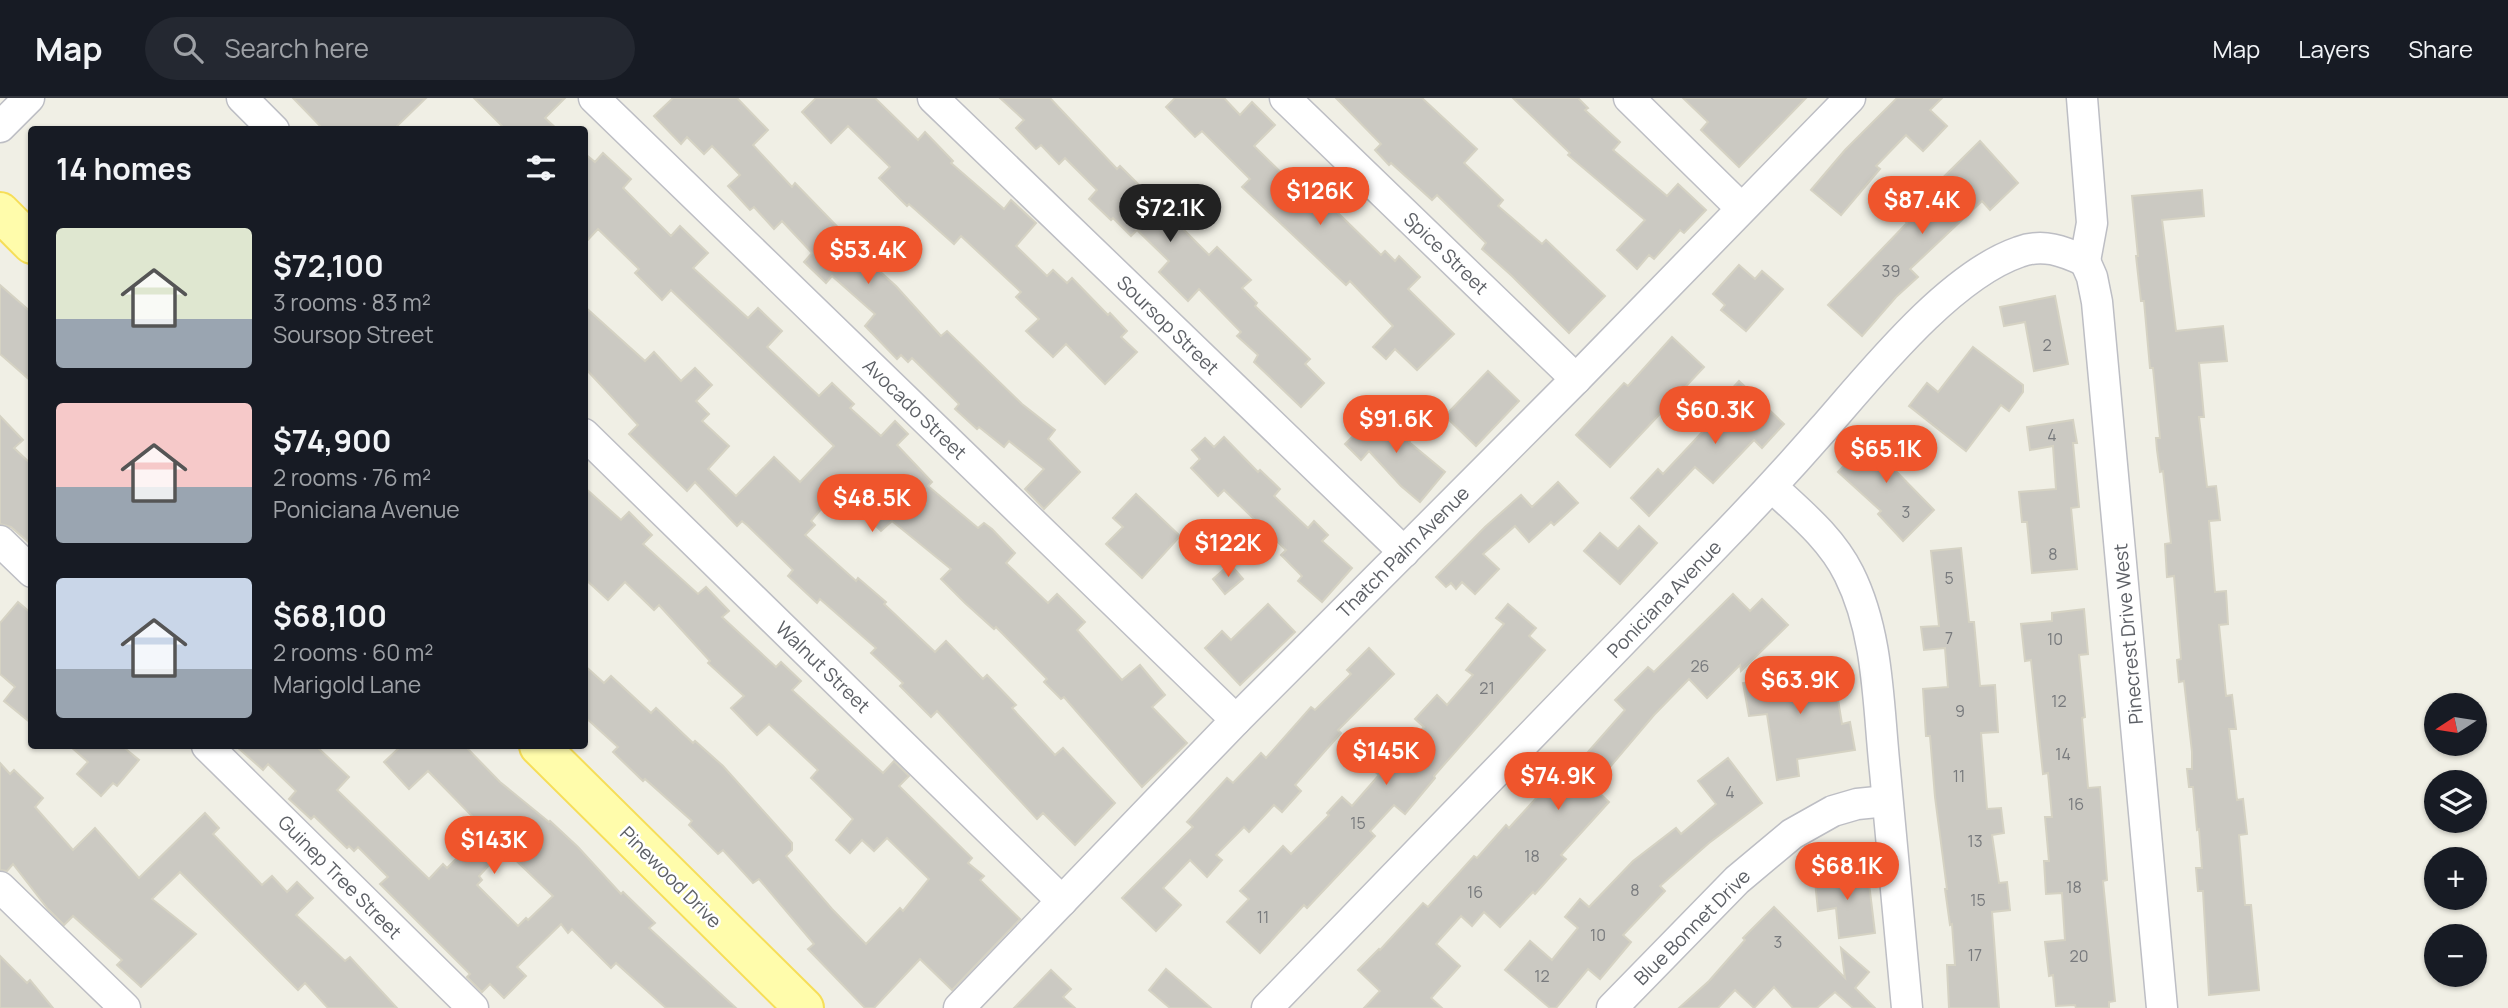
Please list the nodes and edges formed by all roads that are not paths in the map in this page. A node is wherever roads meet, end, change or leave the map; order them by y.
1 (29, 98) edge
2 (242, 98) edge
3 (594, 98) edge
4 (933, 98) edge
5 (1285, 98) edge
6 (1629, 98) edge
7 (1850, 98) edge
8 (2082, 98) edge
9 (270, 126) edge
10 (0, 127) edge
11 (1741, 208) junction
12 (0, 212) edge
13 (28, 240) edge
14 (2085, 261) junction
15 (1576, 379) junction
16 (588, 437) edge
17 (1772, 487) junction
18 (0, 541) edge
19 (1404, 552) junction
20 (28, 568) edge
21 (1236, 720) junction
22 (210, 749) edge
23 (542, 749) edge
24 (1887, 801) junction
25 (0, 887) edge
26 (1062, 901) junction
27 (125, 1008) edge
28 (473, 1008) edge
29 (804, 1008) edge
30 (959, 1008) edge
31 (1267, 1008) edge
32 (1612, 1008) edge
33 (1907, 1008) edge
34 (2162, 1008) edge

1 - 10 street
2 - 9 street
3 - 21 street, Avocado Street
4 - 19 street, Soursop Street
5 - 15 street, Spice Street
6 - 11 street
7 - 11 street, Thatch Palm Avenue
8 - 14 street
11 - 15 street, Thatch Palm Avenue
12 - 13 main road
14 - 17 street, Poniciana Avenue
14 - 34 street, Pinecrest Drive West
15 - 19 street, Thatch Palm Avenue
16 - 26 street, Walnut Street
17 - 24 street
17 - 31 street, Poniciana Avenue
18 - 20 street
19 - 21 street, Thatch Palm Avenue
21 - 26 street, Thatch Palm Avenue
22 - 28 street, Guinep Tree Street
23 - 29 main road, Pinewood Drive
24 - 32 street, Blue Bonnet Drive
24 - 33 street
25 - 27 street
26 - 30 street, Thatch Palm Avenue

